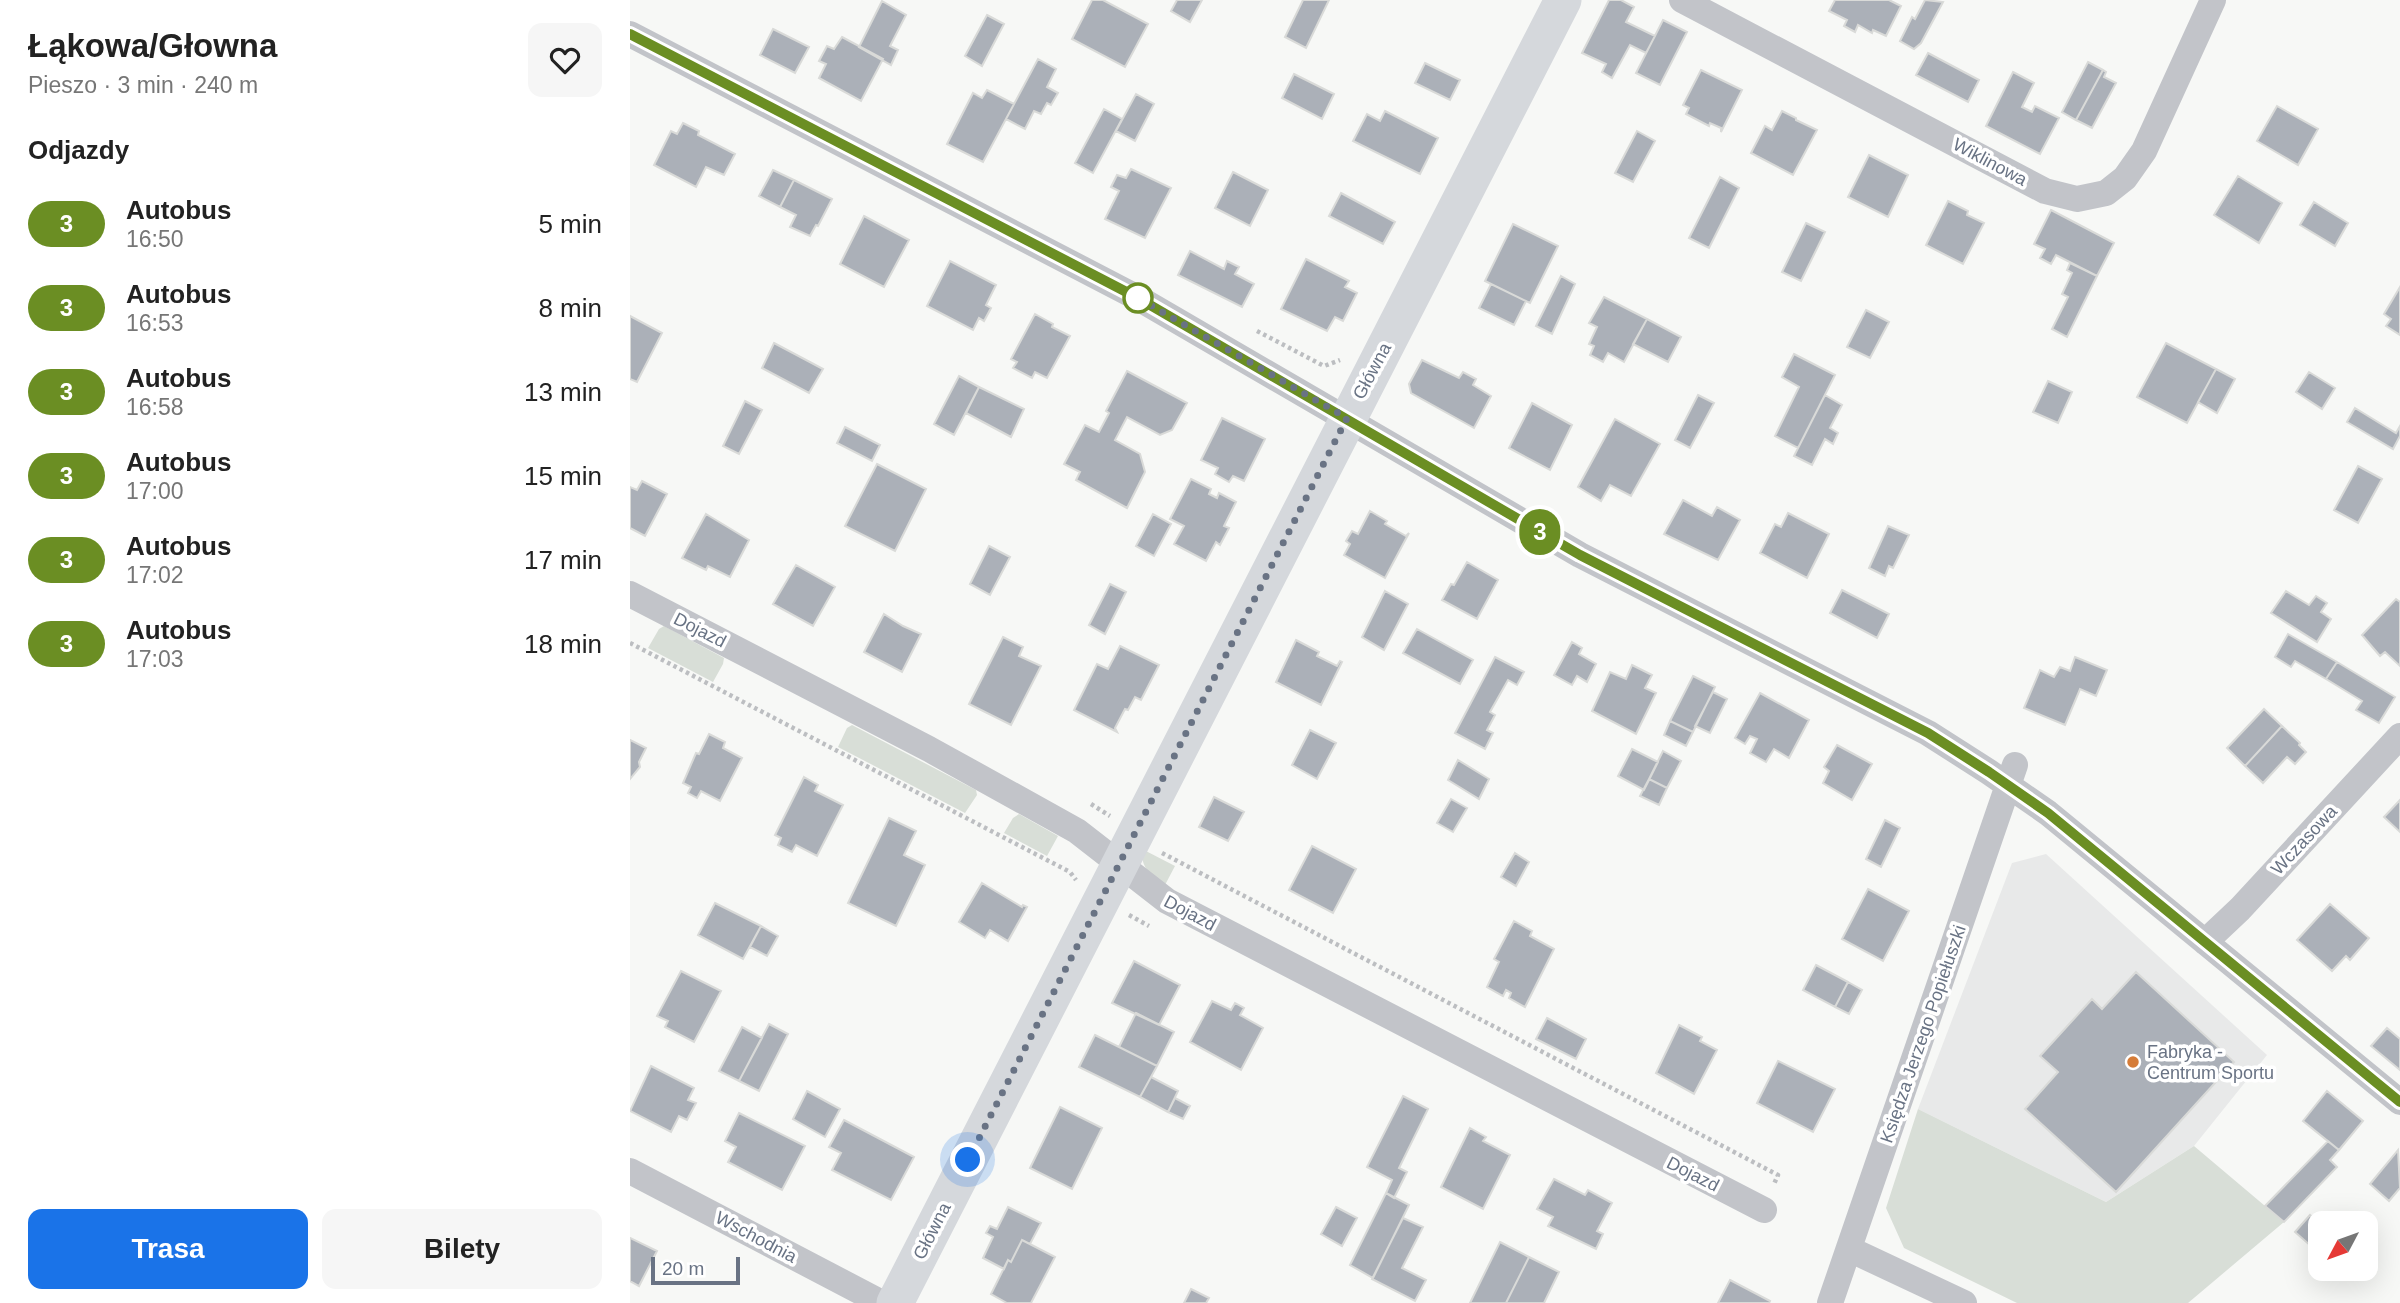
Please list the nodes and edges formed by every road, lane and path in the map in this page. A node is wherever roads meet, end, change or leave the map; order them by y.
1 (1563, 0) edge
2 (1682, 0) edge
3 (2213, 0) edge
4 (630, 34) edge
5 (1349, 357) dead end
6 (1311, 359) dead end
7 (1347, 418) junction
8 (630, 594) edge
9 (2400, 736) edge
10 (2012, 775) junction
11 (1079, 798) dead end
12 (1125, 850) junction
13 (2205, 942) junction
14 (2400, 1102) edge
15 (630, 1171) edge
16 (1764, 1210) joint
17 (1849, 1249) junction
18 (882, 1303) edge
19 (895, 1303) edge
20 (1830, 1303) edge
21 (1964, 1303) edge

1 - 7 street, Główna
2 - 3 street, Wiklinowa
4 - 7 street
5 - 6 path
7 - 10 street
7 - 12 street, Główna
8 - 12 street, Dojazd
9 - 13 street, Wczasowa
10 - 13 street
10 - 17 street, Księdza Jerzego Popiełuszki
11 - 12 path
12 - 16 street, Dojazd
12 - 16 path
12 - 19 street, Główna
13 - 14 street
15 - 18 street, Wschodnia
17 - 20 street, Księdza Jerzego Popiełuszki
17 - 21 street

